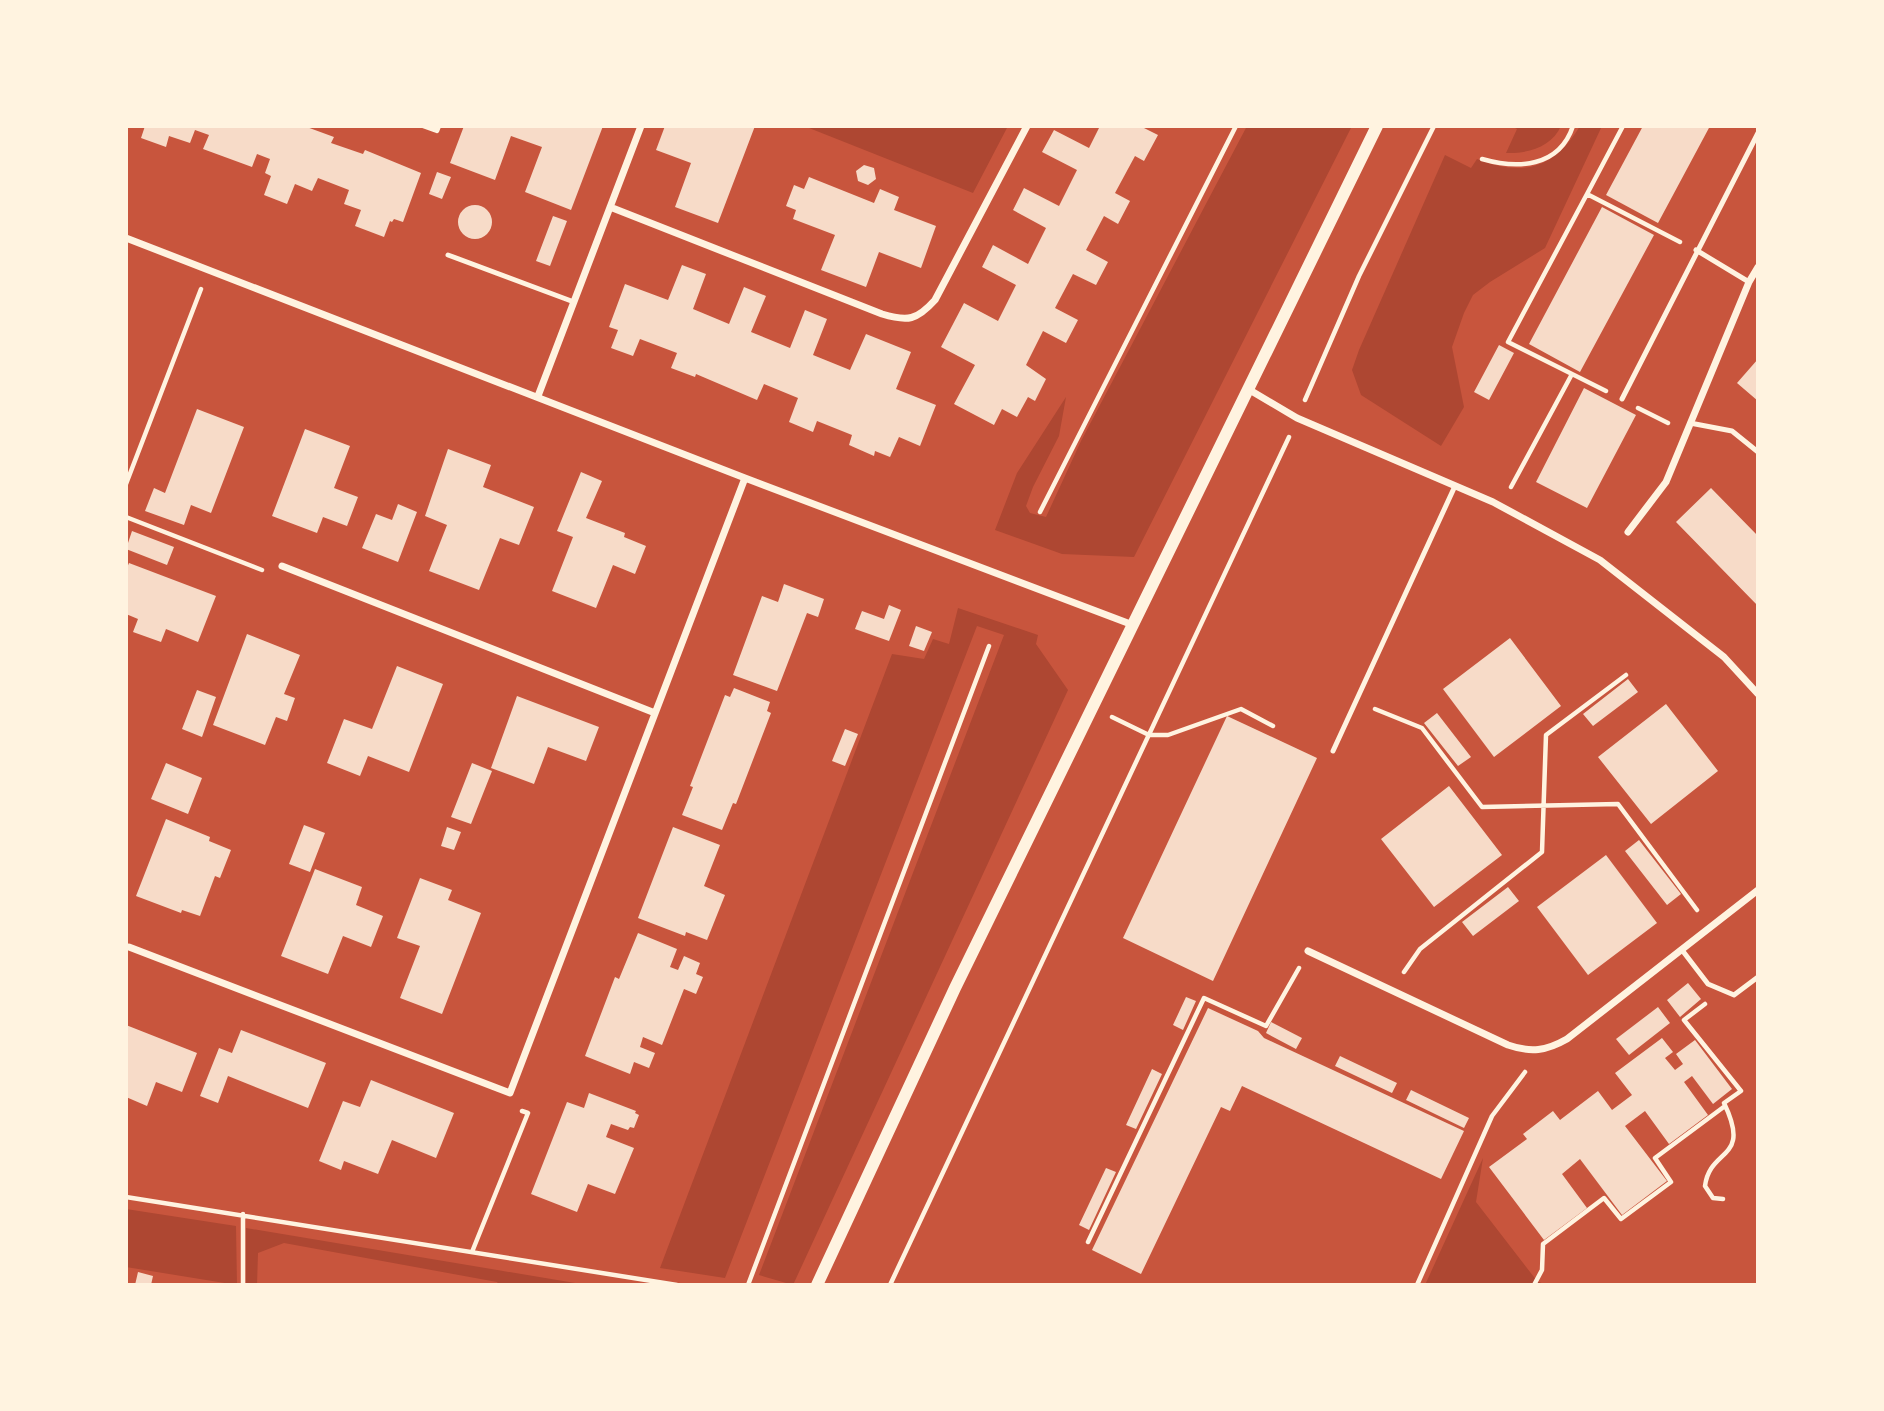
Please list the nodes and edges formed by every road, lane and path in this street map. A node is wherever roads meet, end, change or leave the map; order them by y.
1 (423, 126) edge
2 (439, 126) edge
3 (640, 126) edge
4 (1027, 126) edge
5 (1237, 126) edge
6 (1377, 126) edge
7 (1434, 126) edge
8 (1573, 126) edge
9 (1623, 126) edge
10 (1758, 133) edge
11 (1482, 159) dead end
12 (1587, 194) junction
13 (610, 208) junction
14 (126, 238) edge
15 (1696, 250) junction
16 (448, 255) dead end
17 (1758, 267) edge
18 (209, 269) junction
19 (1749, 282) junction
20 (574, 302) junction
21 (1572, 374) junction
22 (1248, 389) junction
23 (538, 396) junction
24 (1622, 400) junction
25 (1297, 418) junction
26 (1690, 423) junction
27 (1758, 452) edge
28 (745, 478) junction
29 (126, 484) edge
30 (1455, 486) junction
31 (1500, 506) junction
32 (1040, 512) dead end
33 (126, 517) edge
34 (1628, 532) dead end
35 (282, 566) joint
36 (1133, 625) junction
37 (989, 646) dead end
38 (1626, 675) dead end
39 (1758, 694) edge
40 (1356, 701) junction
41 (1093, 707) junction
42 (655, 713) junction
43 (1273, 726) dead end
44 (1149, 736) junction
45 (1333, 751) dead end
46 (1544, 806) junction
47 (1758, 890) edge
48 (1710, 927) junction
49 (129, 947) dead end
50 (1682, 950) junction
51 (1308, 951) joint
52 (1758, 978) edge
53 (1392, 990) junction
54 (1723, 990) junction
55 (1540, 1051) junction
56 (510, 1093) junction
57 (1725, 1106) junction
58 (126, 1197) edge
59 (1723, 1199) dead end
60 (243, 1214) junction
61 (1088, 1242) dead end
62 (472, 1252) junction
63 (243, 1285) edge
64 (677, 1285) edge
65 (748, 1285) edge
66 (817, 1285) edge
67 (890, 1285) edge
68 (1417, 1285) edge
69 (1534, 1285) edge

1 - 2 path
3 - 13 street
4 - 13 street
5 - 32 path
6 - 22 street
7 - 25 path
8 - 11 path
9 - 12 path
10 - 15 lane
12 - 15 path
12 - 21 path
13 - 20 street
14 - 18 street
15 - 19 lane
15 - 24 lane
16 - 20 lane
17 - 19 street
18 - 23 street
18 - 29 path
19 - 26 street
20 - 23 street
21 - 24 path
21 - 31 path
22 - 25 street
22 - 36 street
23 - 28 street
24 - 26 path
25 - 30 street
25 - 44 path
26 - 27 lane
26 - 34 street
28 - 36 street
28 - 42 street
30 - 31 street
30 - 40 lane
31 - 39 street
33 - 35 path
35 - 42 street
36 - 41 street
37 - 65 path
38 - 46 path
40 - 45 lane
40 - 46 path
41 - 44 path
41 - 66 street
42 - 56 street
43 - 44 path
44 - 67 path
46 - 48 path
46 - 53 path
47 - 48 street
48 - 50 street
49 - 56 street
50 - 54 lane
50 - 55 street
51 - 53 street
51 - 61 path
52 - 54 lane
53 - 55 street
54 - 57 path
55 - 68 path
56 - 62 path
57 - 59 path
57 - 69 path
58 - 60 path
60 - 62 path
60 - 63 path
62 - 64 path

